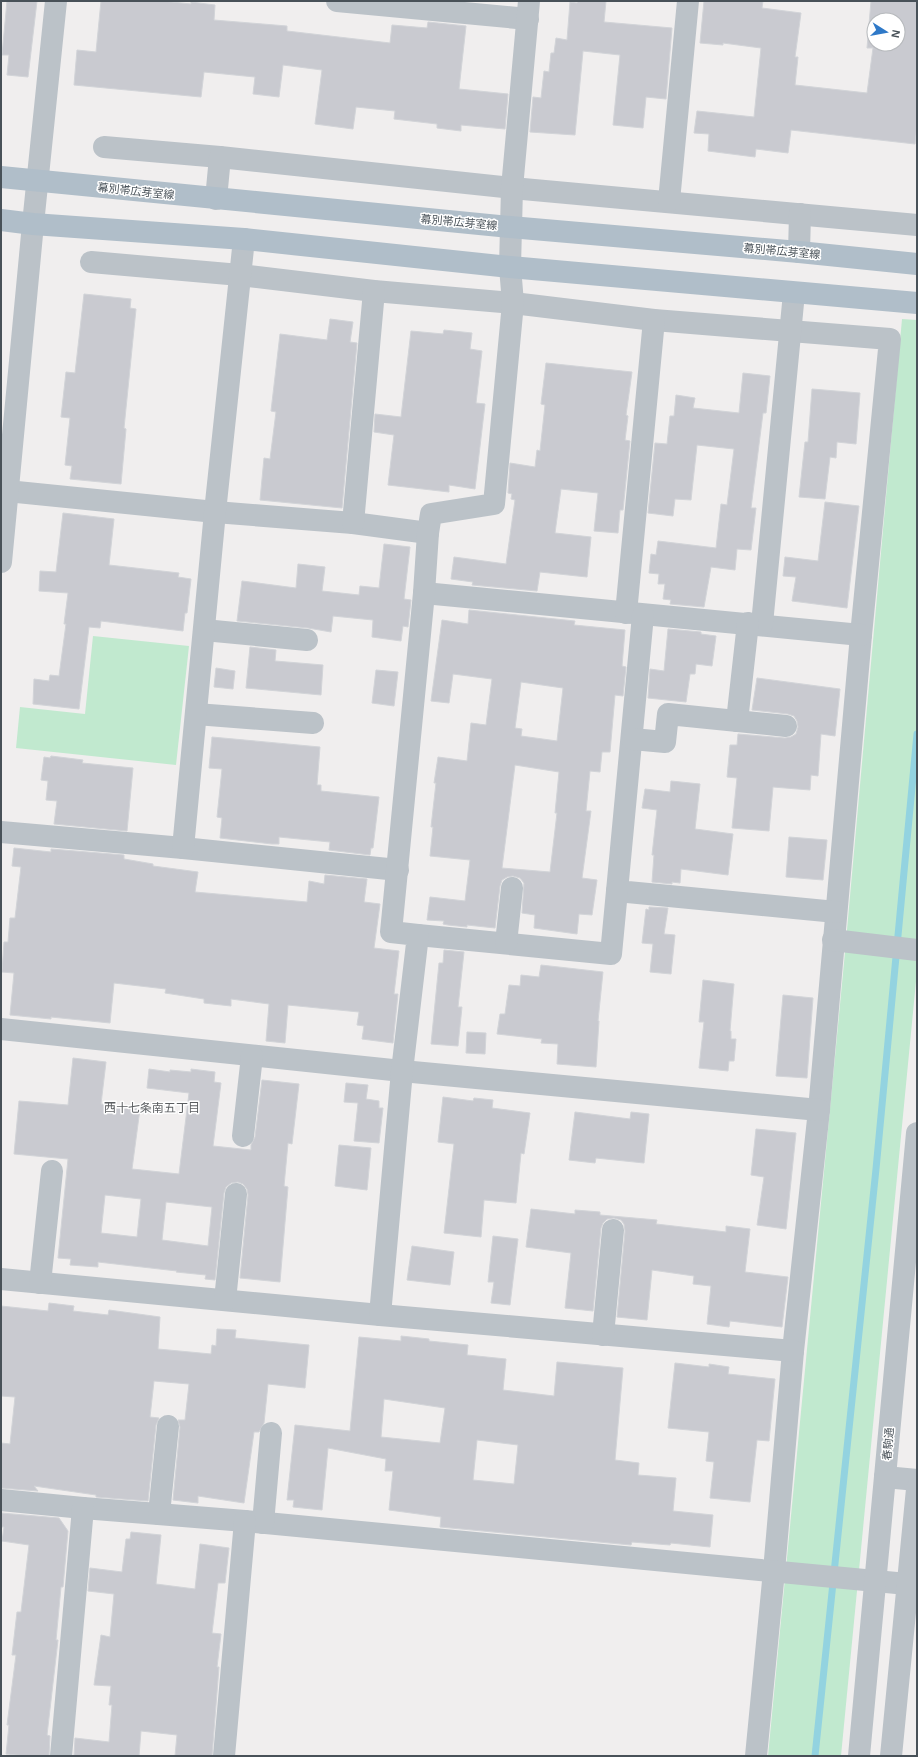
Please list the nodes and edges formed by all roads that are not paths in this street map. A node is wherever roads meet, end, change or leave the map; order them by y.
1 (56, 1) edge
2 (337, 1) edge
3 (688, 1) edge
4 (374, 3) edge
5 (528, 10) edge
6 (104, 147) dead end
7 (220, 157) junction
8 (1, 177) edge
9 (37, 180) junction
10 (512, 188) junction
11 (216, 199) junction
12 (669, 201) junction
13 (800, 214) junction
14 (1, 220) edge
15 (33, 224) junction
16 (917, 225) edge
17 (510, 227) junction
18 (244, 239) junction
19 (798, 252) junction
20 (91, 262) dead end
21 (917, 264) edge
22 (510, 267) junction
23 (240, 275) junction
24 (374, 291) junction
25 (794, 293) junction
26 (917, 303) edge
27 (513, 304) junction
28 (654, 320) junction
29 (791, 330) junction
30 (7, 491) junction
31 (215, 512) junction
32 (353, 523) junction
33 (428, 533) junction
34 (1, 562) edge
35 (424, 593) junction
36 (634, 614) junction
37 (755, 624) junction
38 (204, 630) junction
39 (861, 634) junction
40 (307, 640) dead end
41 (196, 714) junction
42 (737, 721) junction
43 (312, 723) dead end
44 (786, 726) dead end
45 (632, 739) junction
46 (1, 832) edge
47 (183, 848) junction
48 (398, 870) junction
49 (512, 888) dead end
50 (617, 891) junction
51 (836, 912) junction
52 (418, 935) junction
53 (833, 940) junction
54 (506, 943) junction
55 (917, 950) edge
56 (1, 1030) edge
57 (252, 1056) junction
58 (402, 1071) junction
59 (819, 1110) junction
60 (917, 1133) edge
61 (243, 1136) dead end
62 (52, 1171) dead end
63 (236, 1194) dead end
64 (913, 1214) edge
65 (613, 1230) dead end
66 (1, 1279) edge
67 (40, 1282) junction
68 (225, 1300) junction
69 (380, 1315) junction
70 (603, 1335) junction
71 (793, 1351) junction
72 (168, 1426) dead end
73 (271, 1433) dead end
74 (885, 1477) junction
75 (917, 1480) edge
76 (917, 1489) edge
77 (1, 1500) edge
78 (83, 1508) junction
79 (159, 1514) junction
80 (254, 1522) junction
81 (774, 1571) junction
82 (875, 1581) junction
83 (907, 1584) junction
84 (61, 1756) edge
85 (224, 1756) edge
86 (756, 1756) edge
87 (859, 1756) edge
88 (891, 1756) edge

1 - 9 street
2 - 4 street
3 - 12 street
4 - 5 street
5 - 10 street
6 - 7 street
7 - 10 street
7 - 11 street
8 - 9 main road, 幕別帯広芽室線
9 - 11 main road, 幕別帯広芽室線
9 - 15 street
10 - 12 street
10 - 17 street
11 - 17 main road, 幕別帯広芽室線
12 - 13 street
13 - 16 street
13 - 19 street
14 - 15 main road
15 - 18 main road
15 - 30 street
17 - 19 main road, 幕別帯広芽室線
17 - 22 street
18 - 22 main road
18 - 23 street
19 - 21 main road, 幕別帯広芽室線
20 - 23 street
22 - 25 main road
22 - 27 street
23 - 24 street
23 - 31 street
24 - 27 street
24 - 32 street
25 - 26 main road
25 - 29 street
27 - 28 street
27 - 33 street
28 - 29 street
28 - 36 street
29 - 37 street
29 - 39 street
30 - 31 street
30 - 34 street
31 - 32 street
31 - 38 street
32 - 33 street
33 - 35 street
35 - 36 street
35 - 48 street
36 - 37 street
36 - 45 street
37 - 39 street
37 - 42 street
38 - 40 street
38 - 41 street
39 - 51 street
41 - 43 street
41 - 47 street
42 - 44 street
42 - 45 street
45 - 50 street
46 - 47 street
47 - 48 street
48 - 52 street
49 - 54 street
50 - 51 street
50 - 54 street
51 - 53 street
52 - 54 street
52 - 58 street
53 - 55 street
53 - 59 street
56 - 57 street
57 - 58 street
57 - 61 street
58 - 59 street
58 - 69 street
59 - 71 street
60 - 64 street, 春駒通
62 - 67 street
63 - 68 street
64 - 74 street, 春駒通
65 - 70 street
66 - 67 street
67 - 68 street
68 - 69 street
69 - 70 street
70 - 71 street
71 - 81 street
72 - 79 street
73 - 80 street
74 - 75 street
74 - 82 street, 春駒通
76 - 83 street
77 - 78 street
78 - 79 street
78 - 84 street
79 - 80 street
80 - 81 street
80 - 85 street
81 - 82 street
81 - 86 street
82 - 83 street
82 - 87 street, 春駒通
83 - 88 street

